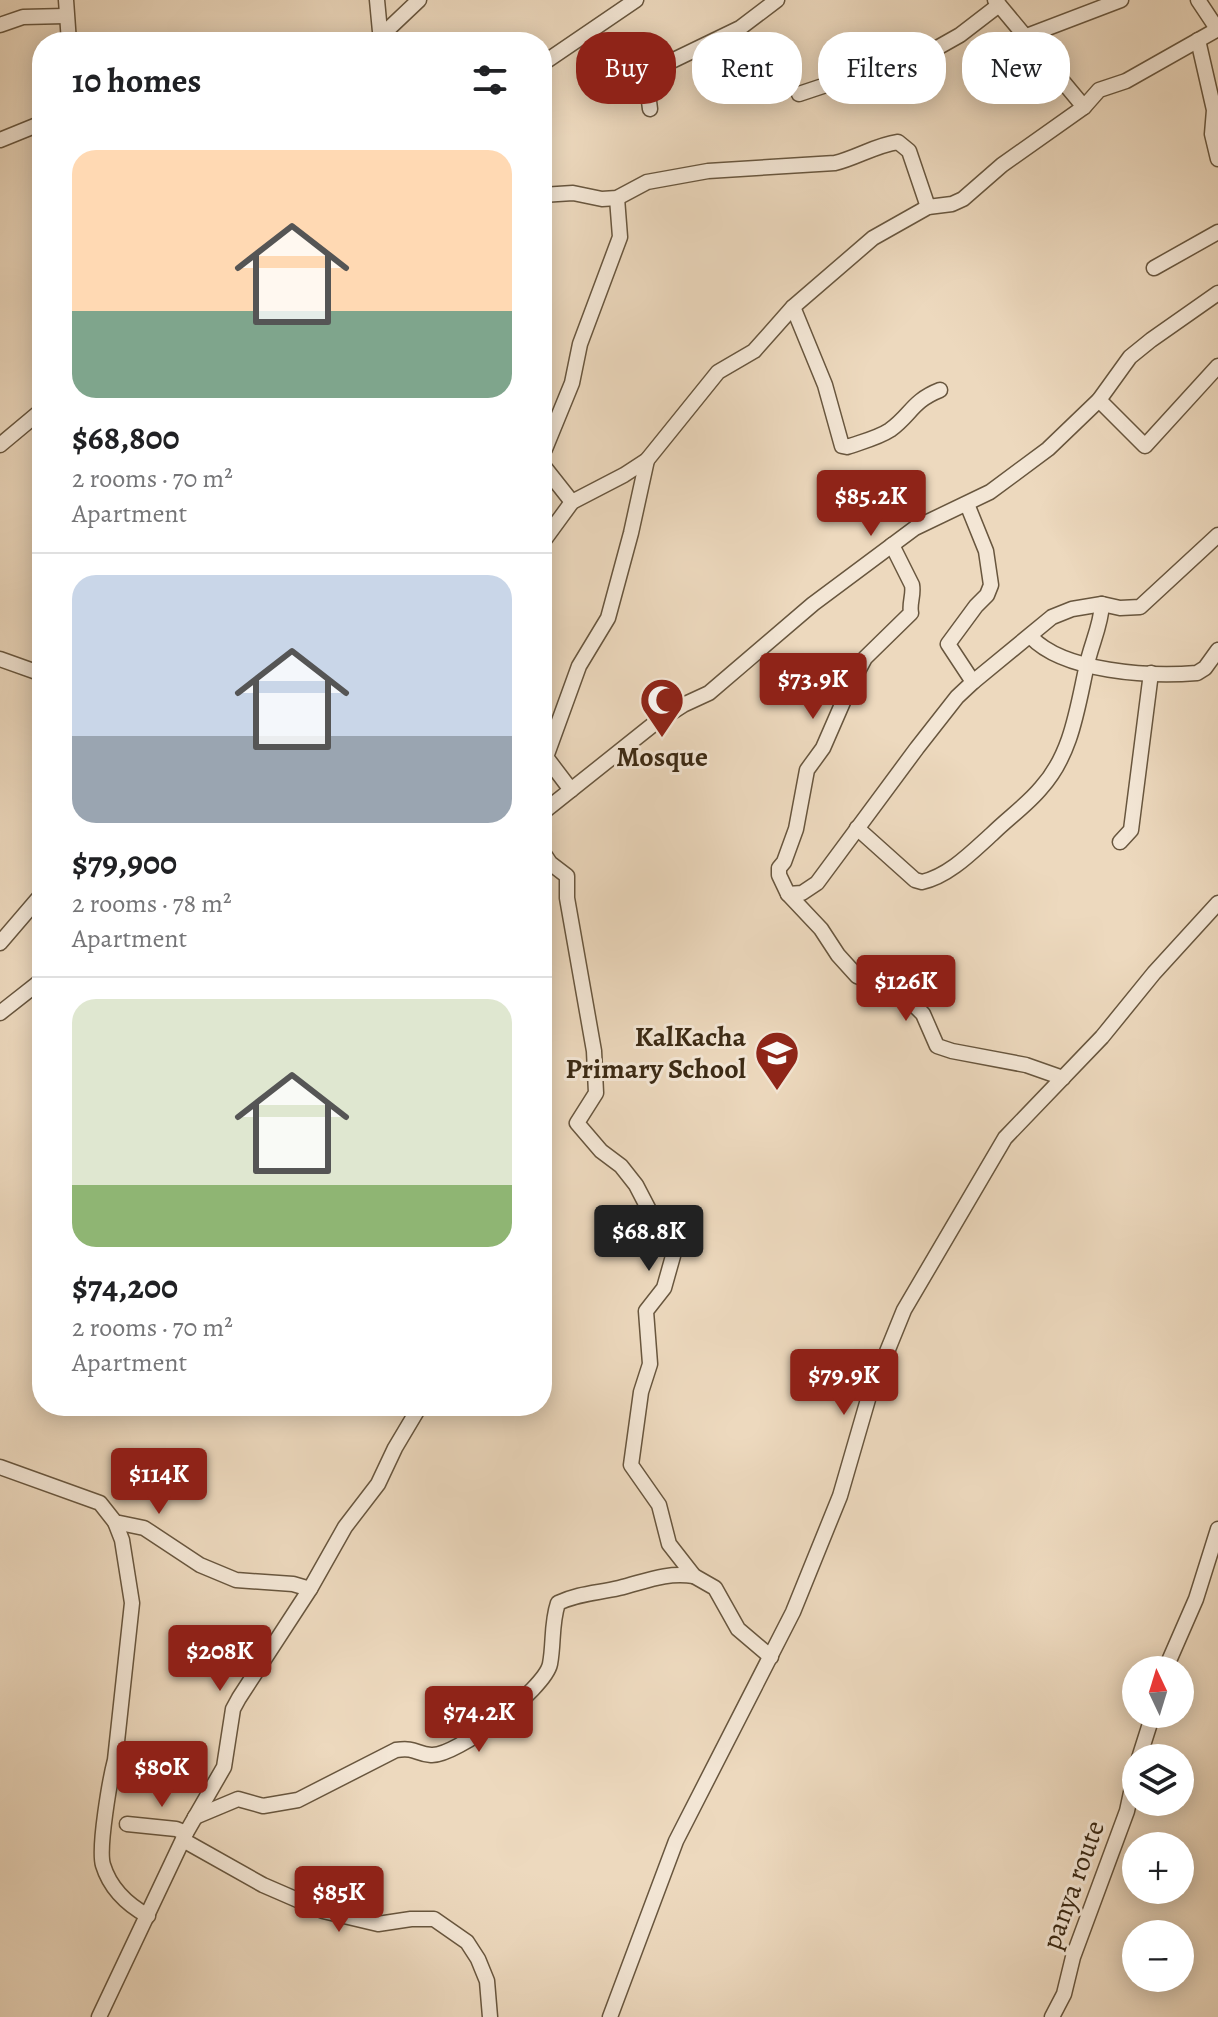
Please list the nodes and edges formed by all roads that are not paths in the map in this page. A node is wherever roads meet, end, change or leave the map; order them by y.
1 (66, 0) edge
2 (377, 0) edge
3 (419, 0) edge
4 (636, 0) edge
5 (777, 0) edge
6 (1121, 0) edge
7 (1198, 0) edge
8 (997, 2) edge
9 (65, 16) junction
10 (0, 25) edge
11 (1218, 29) edge
12 (67, 32) edge
13 (380, 32) edge
14 (388, 32) edge
15 (1020, 32) edge
16 (1037, 32) edge
17 (1198, 40) junction
18 (552, 57) edge
19 (1070, 91) edge
20 (802, 93) edge
21 (1084, 107) junction
22 (650, 109) dead end
23 (32, 127) edge
24 (0, 140) edge
25 (1218, 159) edge
26 (552, 194) edge
27 (617, 198) junction
28 (928, 207) junction
29 (1218, 232) edge
30 (1154, 268) dead end
31 (1218, 293) edge
32 (793, 307) junction
33 (1218, 366) edge
34 (940, 390) dead end
35 (1099, 400) junction
36 (32, 418) edge
37 (552, 432) edge
38 (0, 445) edge
39 (647, 460) junction
40 (552, 477) edge
41 (572, 502) junction
42 (967, 504) junction
43 (552, 529) edge
44 (1218, 535) edge
45 (892, 545) junction
46 (1102, 604) junction
47 (1031, 637) junction
48 (1218, 650) edge
49 (0, 659) edge
50 (1086, 666) junction
51 (32, 670) edge
52 (1151, 673) junction
53 (973, 682) junction
54 (552, 733) edge
55 (552, 764) edge
56 (571, 790) junction
57 (552, 805) edge
58 (857, 828) junction
59 (1120, 842) dead end
60 (552, 865) edge
61 (788, 894) junction
62 (1218, 903) edge
63 (32, 906) edge
64 (0, 943) edge
65 (32, 988) edge
66 (0, 1013) edge
67 (1063, 1078) junction
68 (414, 1416) edge
69 (0, 1467) edge
70 (115, 1522) junction
71 (1218, 1529) edge
72 (694, 1576) junction
73 (310, 1589) junction
74 (1171, 1656) edge
75 (771, 1657) junction
76 (1125, 1816) edge
77 (195, 1817) junction
78 (127, 1824) dead end
79 (184, 1836) junction
80 (148, 1916) junction
81 (99, 2017) edge
82 (490, 2017) edge
83 (610, 2017) edge
84 (1052, 2017) edge

1 - 9 street
2 - 13 street
3 - 14 street
4 - 18 street
5 - 22 street
6 - 16 street
7 - 11 street
8 - 15 street
8 - 20 street
9 - 10 street
9 - 12 street
11 - 17 street
17 - 21 street
17 - 25 street
19 - 21 street
21 - 28 street
23 - 24 street
26 - 27 street
27 - 28 street
27 - 37 street
28 - 32 street
29 - 30 street
31 - 35 street
32 - 34 street
32 - 39 street
33 - 35 street
35 - 42 street
36 - 38 street
39 - 41 street
39 - 54 street
40 - 41 street
41 - 43 street
42 - 45 street
42 - 53 street
44 - 46 street
45 - 56 street
45 - 61 street
46 - 47 street
46 - 50 street
47 - 50 street
47 - 53 street
48 - 52 street
49 - 51 street
50 - 52 street
50 - 58 street
52 - 59 street
53 - 58 street
55 - 56 street
56 - 57 street
58 - 61 street
60 - 72 street
61 - 67 street
62 - 67 street
63 - 64 street
65 - 66 street
67 - 75 street
68 - 73 street
69 - 70 street
70 - 73 street
70 - 80 street
71 - 74 street
72 - 75 street
72 - 77 street
73 - 77 street
75 - 83 street
76 - 84 street, panya route
77 - 79 street
78 - 79 street
79 - 80 street
79 - 82 street
80 - 81 street

